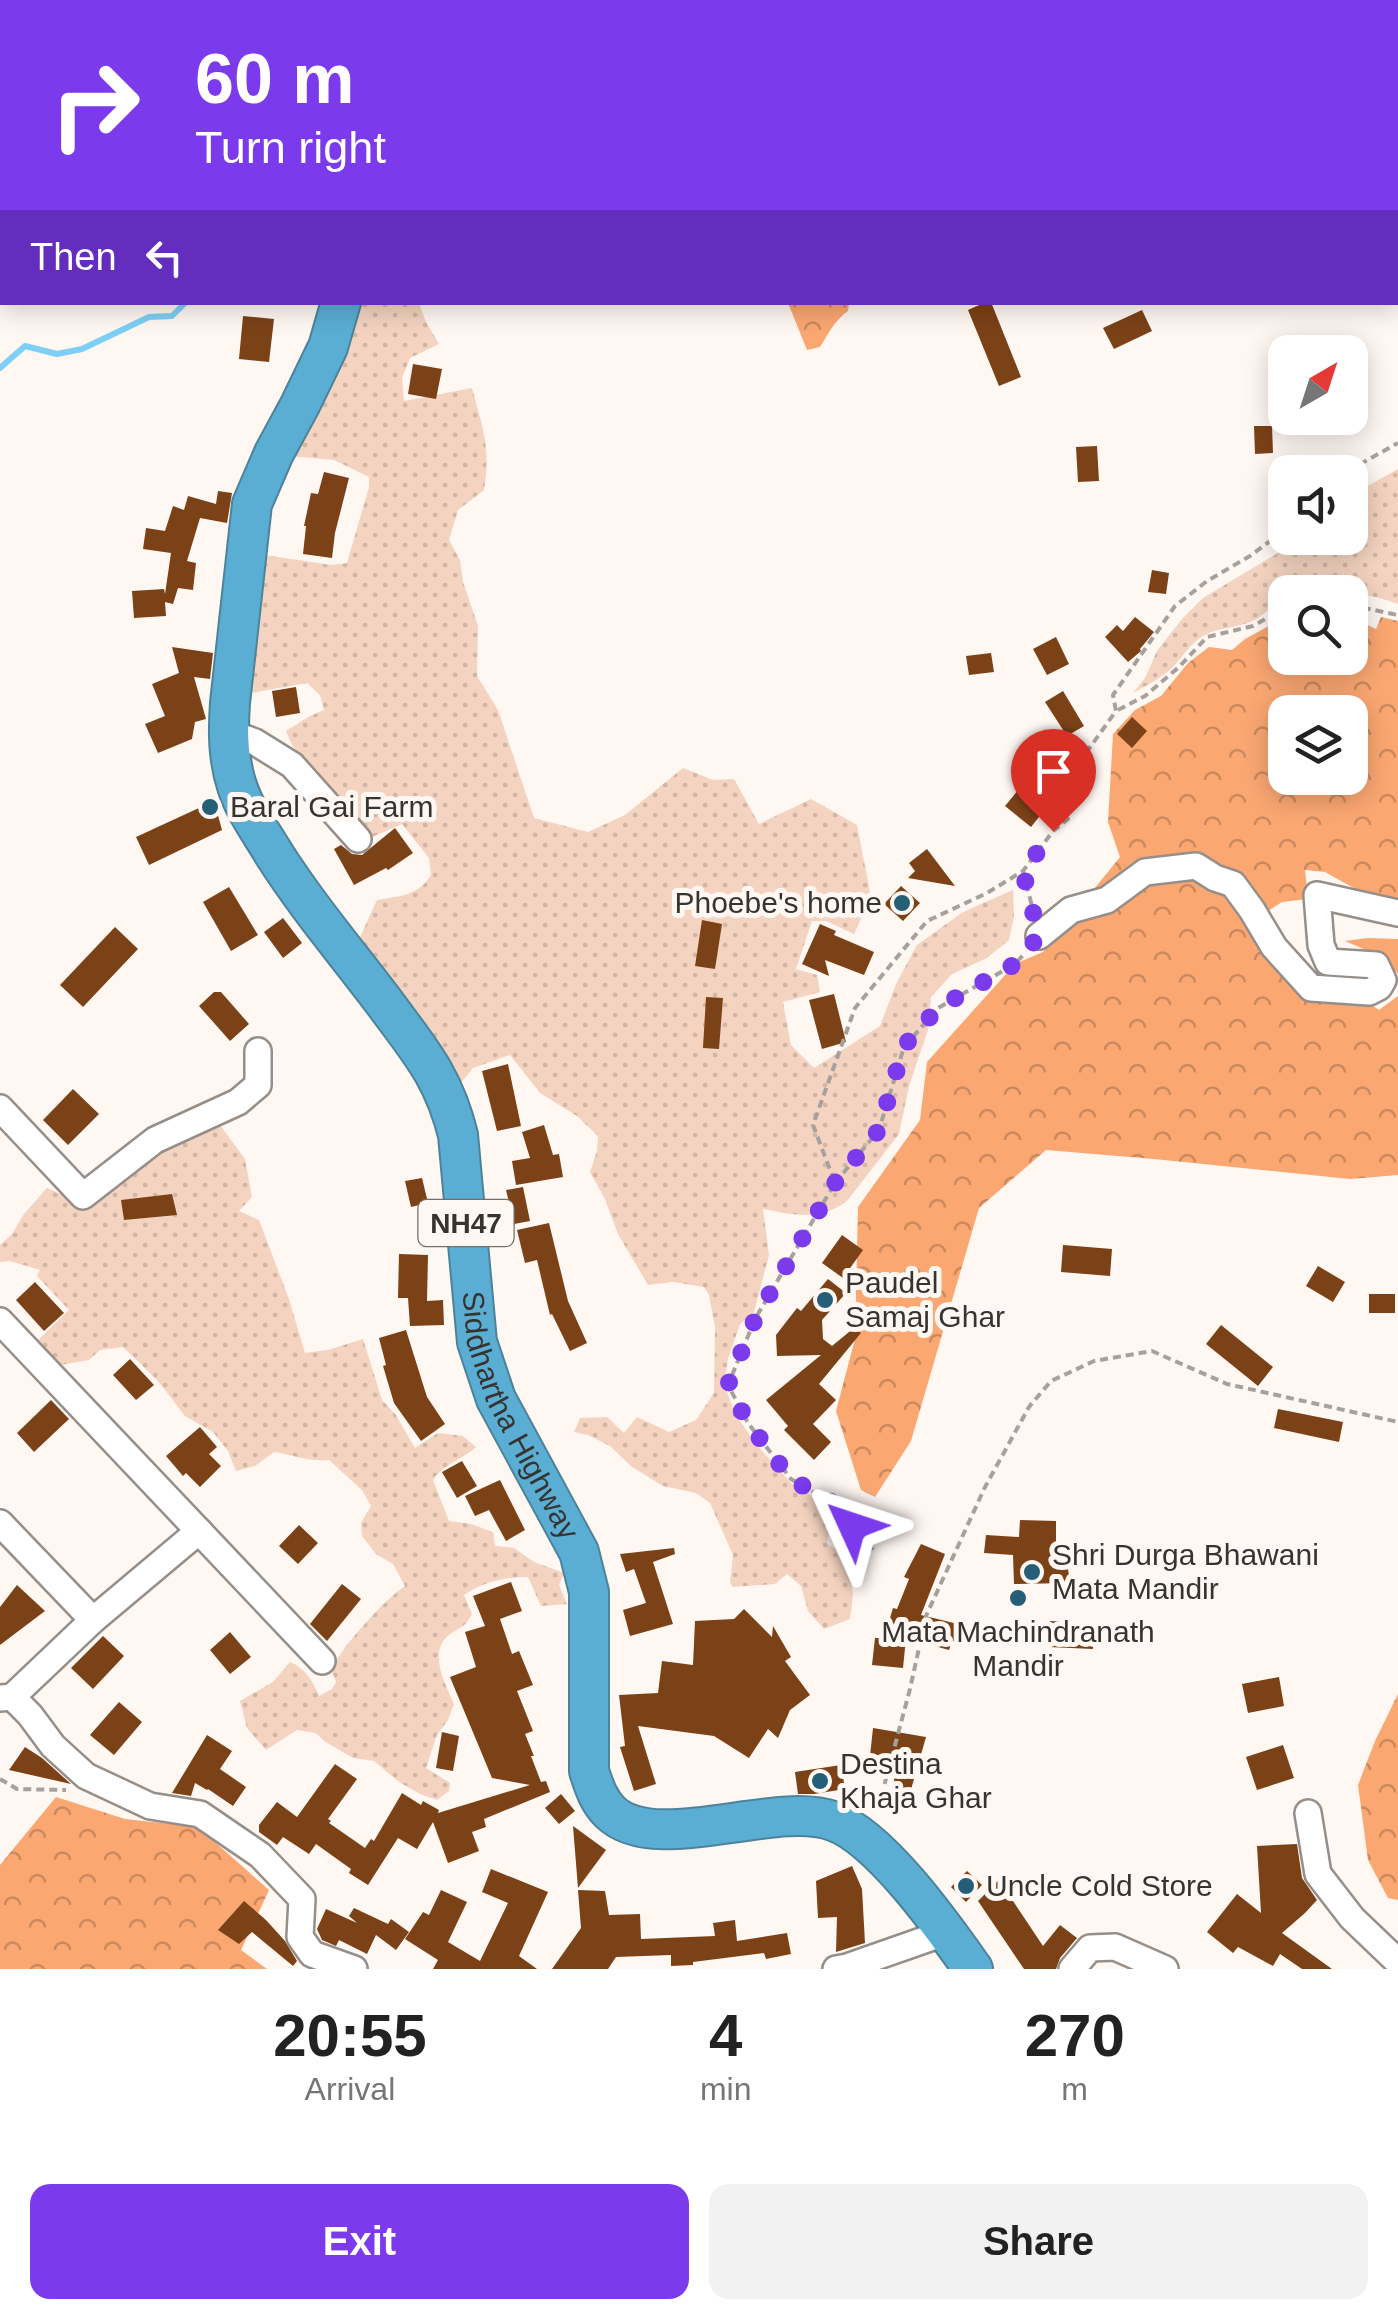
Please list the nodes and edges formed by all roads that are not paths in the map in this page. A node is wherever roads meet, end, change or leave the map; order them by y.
1 (340, 305) edge
2 (228, 732) junction
3 (358, 839) dead end
4 (1398, 913) edge
5 (1039, 936) road end
6 (258, 1051) dead end
7 (0, 1108) edge
8 (0, 1321) edge
9 (0, 1524) edge
10 (199, 1531) junction
11 (93, 1620) junction
12 (322, 1661) dead end
13 (6, 1698) edge
14 (1308, 1813) dead end
15 (947, 1932) junction
16 (1398, 1966) edge
17 (354, 1969) edge
18 (836, 1969) edge
19 (973, 1969) edge
20 (1072, 1969) edge
21 (1165, 1969) edge

1 - 2 highway, Siddhartha Highway / NH47
2 - 3 street
2 - 15 highway, Siddhartha Highway / NH47
4 - 5 street
6 - 7 street
8 - 10 street
9 - 11 street
10 - 11 street
10 - 12 street
11 - 13 street
13 - 17 street
14 - 16 street
15 - 18 street
15 - 19 highway, Siddhartha Highway / NH47
20 - 21 street

